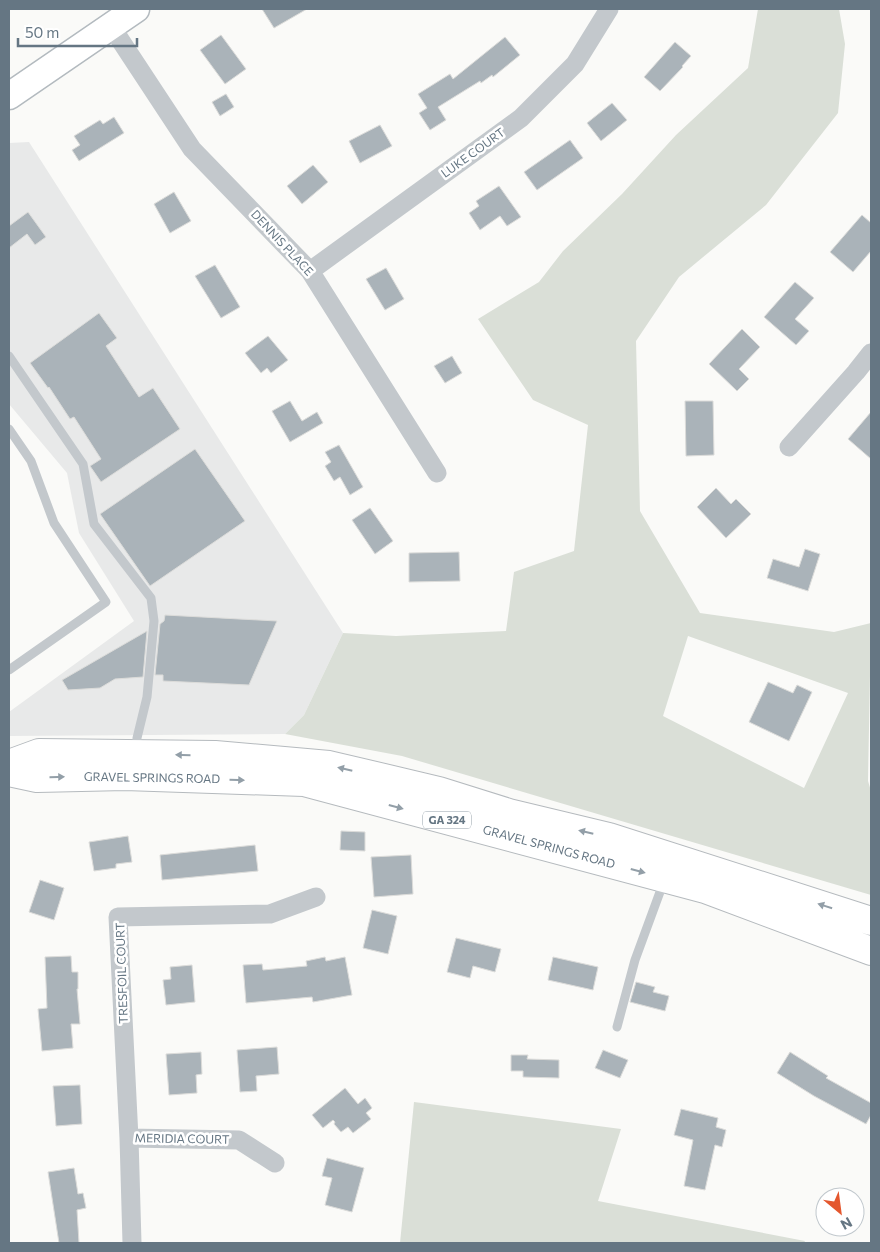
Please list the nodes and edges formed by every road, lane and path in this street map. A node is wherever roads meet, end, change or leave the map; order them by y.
1 (136, 9) edge
2 (609, 9) edge
3 (111, 26) junction
4 (9, 96) edge
5 (310, 271) junction
6 (871, 353) edge
7 (9, 356) edge
8 (9, 429) edge
9 (789, 446) dead end
10 (437, 473) dead end
11 (9, 670) edge
12 (136, 754) junction
13 (9, 764) edge
14 (9, 772) edge
15 (666, 878) junction
16 (316, 897) dead end
17 (871, 921) edge
18 (871, 951) edge
19 (617, 1027) dead end
20 (129, 1138) junction
21 (275, 1163) dead end
22 (132, 1243) edge

1 - 3 main road
2 - 5 street, LUKE COURT
3 - 4 main road
3 - 5 street, DENNIS PLACE
5 - 10 street, DENNIS PLACE
6 - 9 street
7 - 12 lane
8 - 11 lane
12 - 13 main road, GRAVEL SPRINGS ROAD / GA 324
17 -> 12 main road, GRAVEL SPRINGS ROAD / GA 324
14 -> 15 main road, GRAVEL SPRINGS ROAD / GA 324
15 - 18 main road, GRAVEL SPRINGS ROAD / GA 324
15 - 19 lane
16 - 20 street, TRESFOIL COURT
20 - 21 street, MERIDIA COURT
20 - 22 street, MERIDIA COURT

